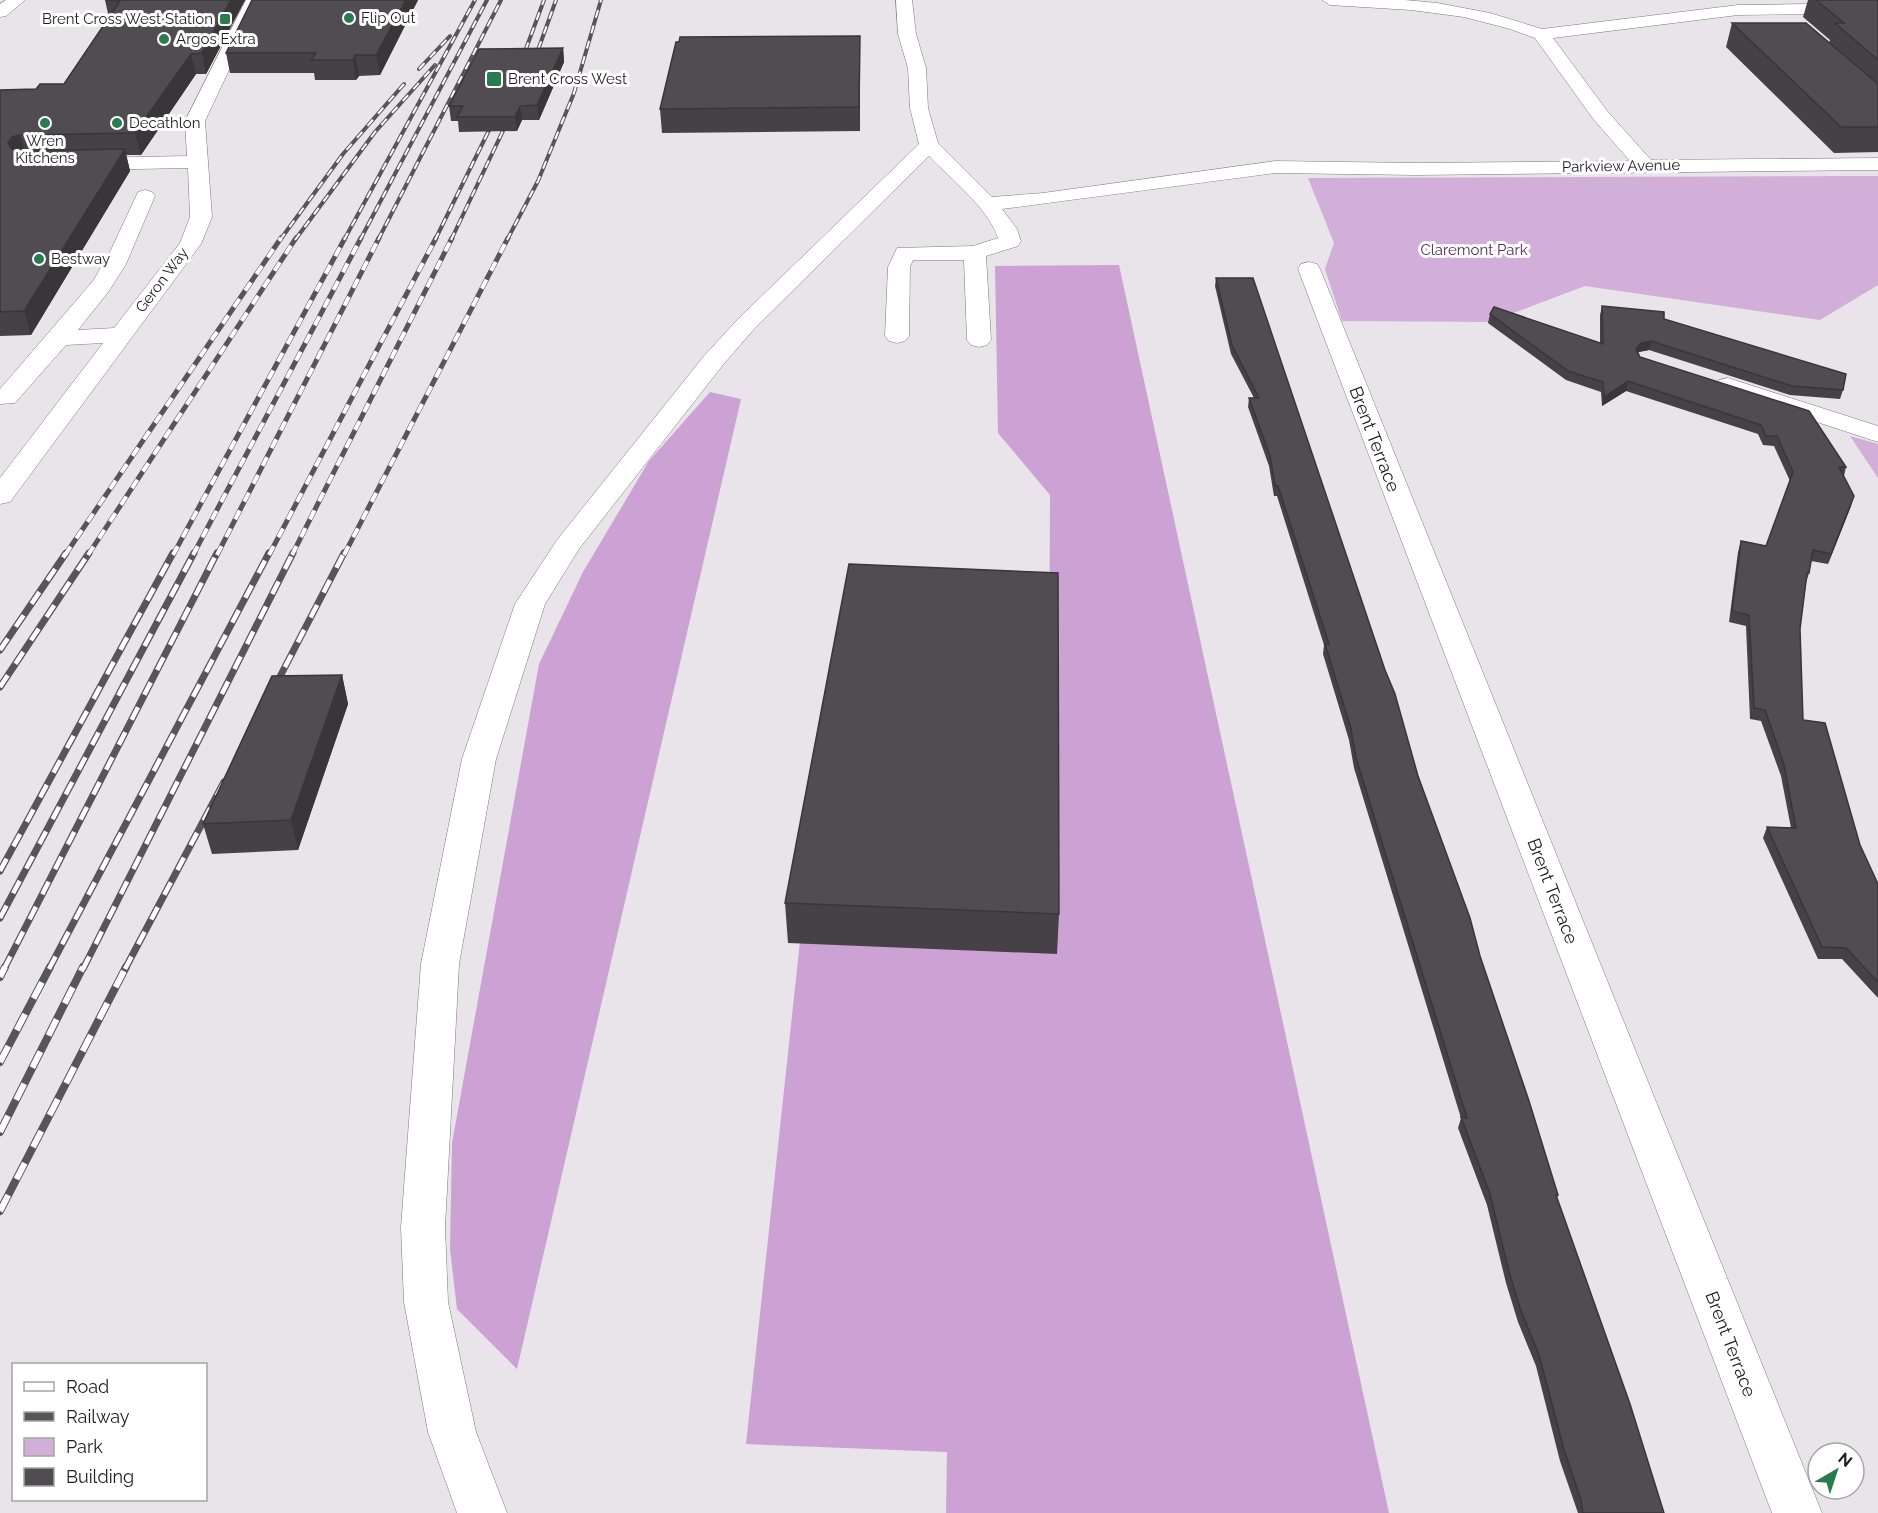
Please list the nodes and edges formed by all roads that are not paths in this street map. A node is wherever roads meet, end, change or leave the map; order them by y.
1 (17, 0) edge
2 (254, 0) edge
3 (904, 0) edge
4 (1330, 0) edge
5 (1878, 8) edge
6 (1772, 9) junction
7 (0, 12) edge
8 (1789, 24) edge
9 (1541, 34) junction
10 (929, 145) junction
11 (71, 164) edge
12 (1878, 164) edge
13 (1645, 166) junction
14 (204, 171) junction
15 (145, 196) dead end
16 (987, 204) junction
17 (975, 253) junction
18 (1309, 269) dead end
19 (121, 335) junction
20 (897, 336) dead end
21 (59, 338) junction
22 (979, 340) dead end
23 (1703, 377) edge
24 (6, 398) dead end
25 (1878, 434) edge
26 (0, 496) edge
27 (482, 1513) edge
28 (1797, 1513) edge

1 - 7 street
2 - 14 street, Geron Way
3 - 10 street
4 - 9 street
5 - 6 street
6 - 8 street
6 - 9 street
9 - 13 street
10 - 16 street
10 - 27 street
11 - 14 street
12 - 13 street, Parkview Avenue
13 - 16 street, Parkview Avenue
14 - 19 street, Geron Way
15 - 21 street
16 - 17 street
17 - 20 street
17 - 22 street
18 - 28 street, Brent Terrace
19 - 21 street
19 - 26 street, Geron Way
21 - 24 street
23 - 25 street

